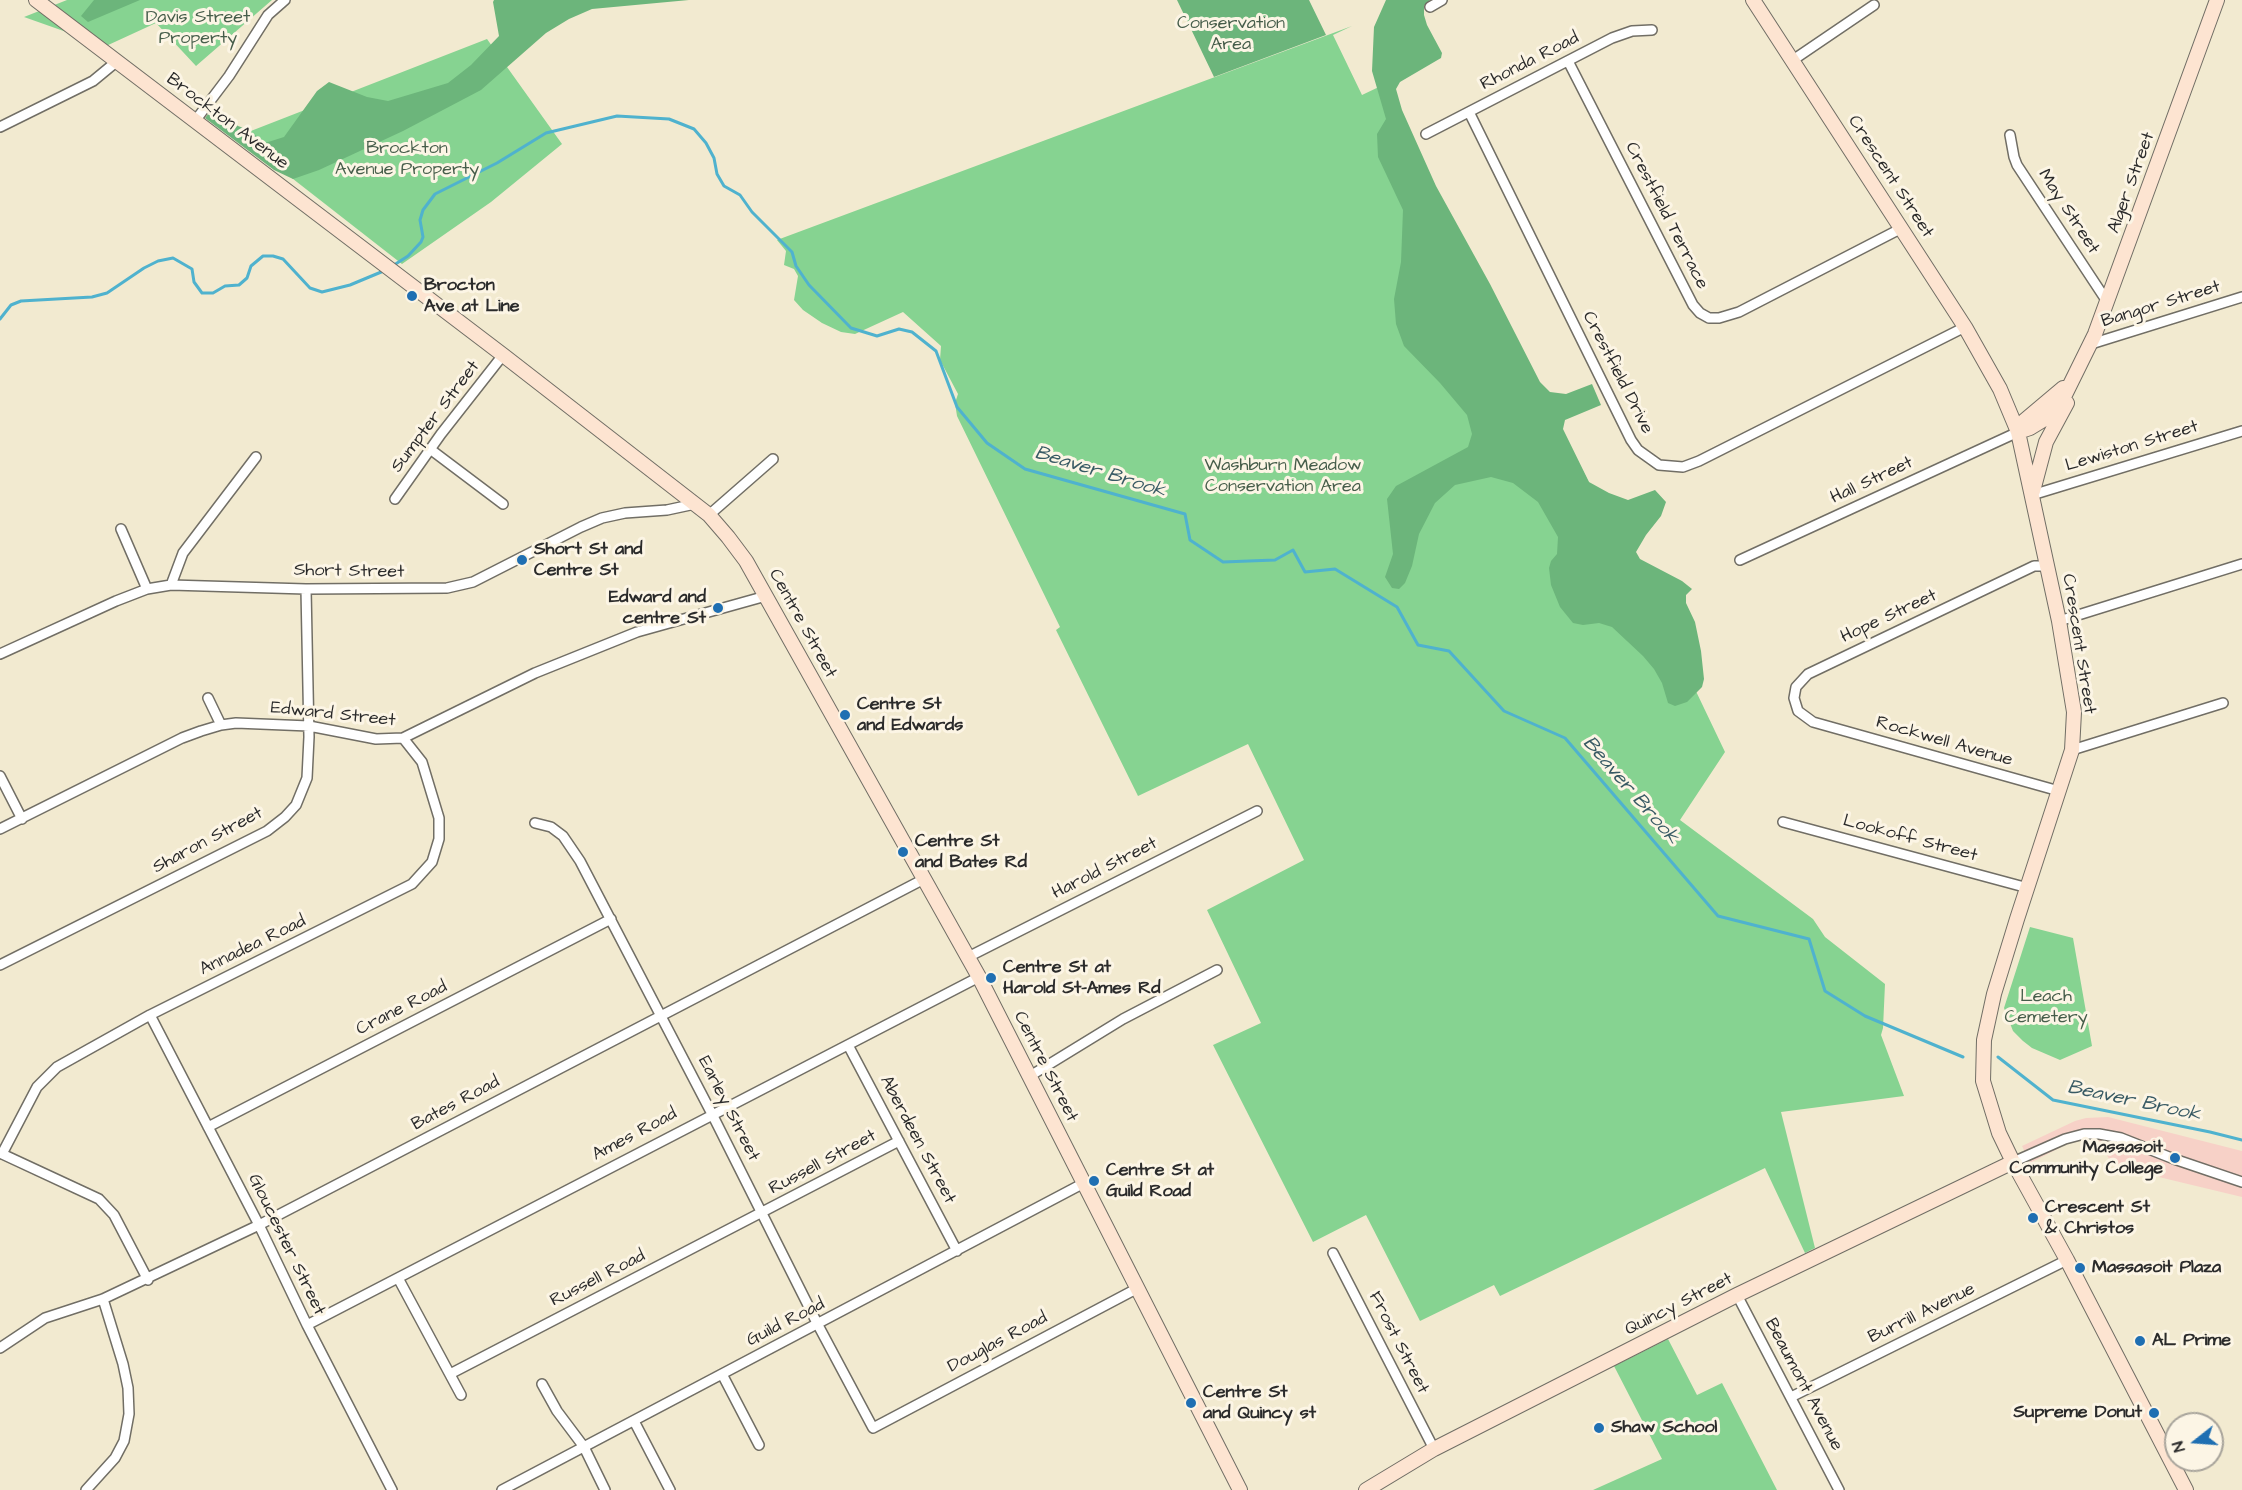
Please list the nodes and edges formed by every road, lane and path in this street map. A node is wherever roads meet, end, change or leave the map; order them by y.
1 (36, 0) edge
2 (285, 0) edge
3 (1442, 0) edge
4 (1753, 0) edge
5 (2217, 0) edge
6 (1874, 4) dead end
7 (1430, 7) dead end
8 (1652, 30) dead end
9 (1793, 60) junction
10 (1568, 61) junction
11 (116, 62) junction
12 (1469, 112) junction
13 (195, 121) junction
14 (0, 127) edge
15 (1426, 134) dead end
16 (2010, 135) dead end
17 (1902, 228) junction
18 (391, 270) joint
19 (2242, 297) edge
20 (2108, 303) junction
21 (1965, 327) junction
22 (2091, 344) junction
23 (504, 355) junction
24 (2075, 376) junction
25 (2242, 430) edge
26 (2018, 432) junction
27 (430, 449) junction
28 (256, 457) dead end
29 (773, 459) dead end
30 (2032, 495) junction
31 (395, 499) dead end
32 (503, 504) dead end
33 (695, 504) junction
34 (709, 515) junction
35 (121, 529) dead end
36 (1740, 560) dead end
37 (2242, 564) edge
38 (2047, 566) junction
39 (171, 585) junction
40 (306, 589) junction
41 (147, 590) junction
42 (766, 596) junction
43 (2059, 621) junction
44 (0, 654) edge
45 (208, 698) dead end
46 (2223, 703) dead end
47 (1821, 724) joint
48 (221, 725) junction
49 (309, 726) junction
50 (403, 738) junction
51 (2072, 750) junction
52 (0, 776) edge
53 (2060, 791) junction
54 (1257, 811) dead end
55 (22, 819) junction
56 (1783, 822) dead end
57 (535, 823) dead end
58 (0, 830) edge
59 (924, 879) junction
60 (2028, 888) junction
61 (611, 919) junction
62 (968, 957) junction
63 (0, 965) edge
64 (1217, 970) dead end
65 (979, 977) junction
66 (150, 1015) junction
67 (661, 1016) junction
68 (848, 1045) junction
69 (1030, 1076) junction
70 (712, 1114) junction
71 (208, 1128) junction
72 (899, 1141) junction
73 (1, 1153) edge
74 (2013, 1162) junction
75 (2242, 1182) edge
76 (1084, 1183) junction
77 (762, 1214) junction
78 (259, 1225) junction
79 (957, 1251) junction
80 (1333, 1253) dead end
81 (2067, 1260) junction
82 (398, 1278) junction
83 (148, 1280) junction
84 (1138, 1288) junction
85 (1737, 1295) junction
86 (103, 1299) junction
87 (818, 1324) junction
88 (307, 1325) junction
89 (0, 1348) edge
90 (450, 1374) junction
91 (722, 1374) junction
92 (542, 1384) dead end
93 (462, 1395) dead end
94 (1791, 1397) junction
95 (634, 1421) junction
96 (873, 1428) joint
97 (759, 1445) dead end
98 (584, 1447) junction
99 (1434, 1449) junction
100 (86, 1490) edge
101 (392, 1490) edge
102 (502, 1490) edge
103 (604, 1490) edge
104 (670, 1490) edge
105 (1240, 1490) edge
106 (1366, 1490) edge
107 (1839, 1490) edge
108 (2186, 1490) edge

1 - 11 main road, Brockton Avenue
2 - 13 street
3 - 7 street
4 - 9 main road, Crescent Street
5 - 20 main road, Alger Street
6 - 9 street
8 - 10 street, Rhonda Road
9 - 17 main road, Crescent Street
10 - 12 street, Rhonda Road
10 - 17 street, Crestfield Terrace
11 - 13 main road, Brockton Avenue
11 - 14 street
12 - 15 street, Rhonda Road
12 - 21 street, Crestfield Drive
13 - 18 main road, Brockton Avenue
16 - 20 street, May Street
17 - 21 main road, Crescent Street
18 - 23 main road, Centre Street
19 - 22 street, Bangor Street
20 - 22 main road, Alger Street
21 - 26 main road, Crescent Street
22 - 24 main road, Alger Street
23 - 27 street, Sumpter Street
23 - 33 main road, Centre Street
24 - 26 main road, Alger Street
24 - 30 main road
25 - 30 street, Lewiston Street
26 - 30 main road, Crescent Street
26 - 36 street, Hall Street
27 - 31 street, Sumpter Street
27 - 32 street
28 - 39 street
29 - 34 street
30 - 38 main road, Crescent Street
33 - 34 main road, Centre Street
33 - 40 street, Short Street
34 - 42 main road, Centre Street
35 - 41 street
37 - 43 street
38 - 43 main road, Crescent Street
38 - 47 street, Hope Street
39 - 40 street, Short Street
39 - 41 street, Short Street
40 - 49 street, Sharon Street
41 - 44 street, Short Street
42 - 50 street, Edward Street
42 - 59 main road, Centre Street
43 - 51 main road, Crescent Street
45 - 48 street
46 - 51 street
47 - 53 street, Rockwell Avenue
48 - 49 street, Edward Street
48 - 55 street, Edward Street
49 - 50 street, Edward Street
49 - 63 street, Sharon Street
50 - 66 street, Annadea Road
51 - 53 main road, Crescent Street
52 - 55 street
53 - 60 main road, Crescent Street
54 - 62 street, Harold Street
55 - 58 street, Edward Street
56 - 60 street, Lookoff Street
57 - 61 street, Earley Street
59 - 62 main road, Centre Street
59 - 67 street, Bates Road
60 - 74 main road, Crescent Street
61 - 67 street, Earley Street
61 - 71 street, Crane Road
62 - 65 main road, Centre Street
64 - 69 street
65 - 68 street, Ames Road
65 - 69 main road, Centre Street
66 - 71 street, Gloucester Street
66 - 73 street, Annadea Road
67 - 70 street, Earley Street
67 - 78 street, Bates Road
68 - 70 street, Ames Road
68 - 72 street, Aberdeen Street
69 - 76 main road, Centre Street
70 - 77 street, Earley Street
70 - 82 street, Ames Road
71 - 78 street, Gloucester Street
72 - 77 street, Russell Street
72 - 79 street, Aberdeen Street
73 - 83 street
74 - 75 street
74 - 81 main road, Crescent Street
74 - 85 main road, Quincy Street
76 - 79 street, Guild Road
76 - 84 main road, Centre Street
77 - 87 street, Earley Street
77 - 90 street, Russell Road
78 - 83 street, Bates Road
78 - 88 street, Gloucester Street
79 - 87 street, Guild Road
80 - 99 street, Frost Street
81 - 94 street, Burrill Avenue
81 - 108 main road, Crescent Street
82 - 88 street, Ames Road
82 - 90 street
83 - 86 street, Bates Road
84 - 96 street, Douglas Road
84 - 105 main road, Centre Street
85 - 94 street, Beaumont Avenue
85 - 99 main road, Quincy Street
86 - 89 street, Bates Road
86 - 100 street
87 - 91 street, Guild Road
87 - 96 street, Earley Street
88 - 101 street, Gloucester Street
90 - 93 street
91 - 95 street, Guild Road
91 - 97 street
92 - 98 street
94 - 107 street, Beaumont Avenue
95 - 98 street, Guild Road
95 - 104 street
98 - 102 street, Guild Road
98 - 103 street
99 - 106 main road, Quincy Street

